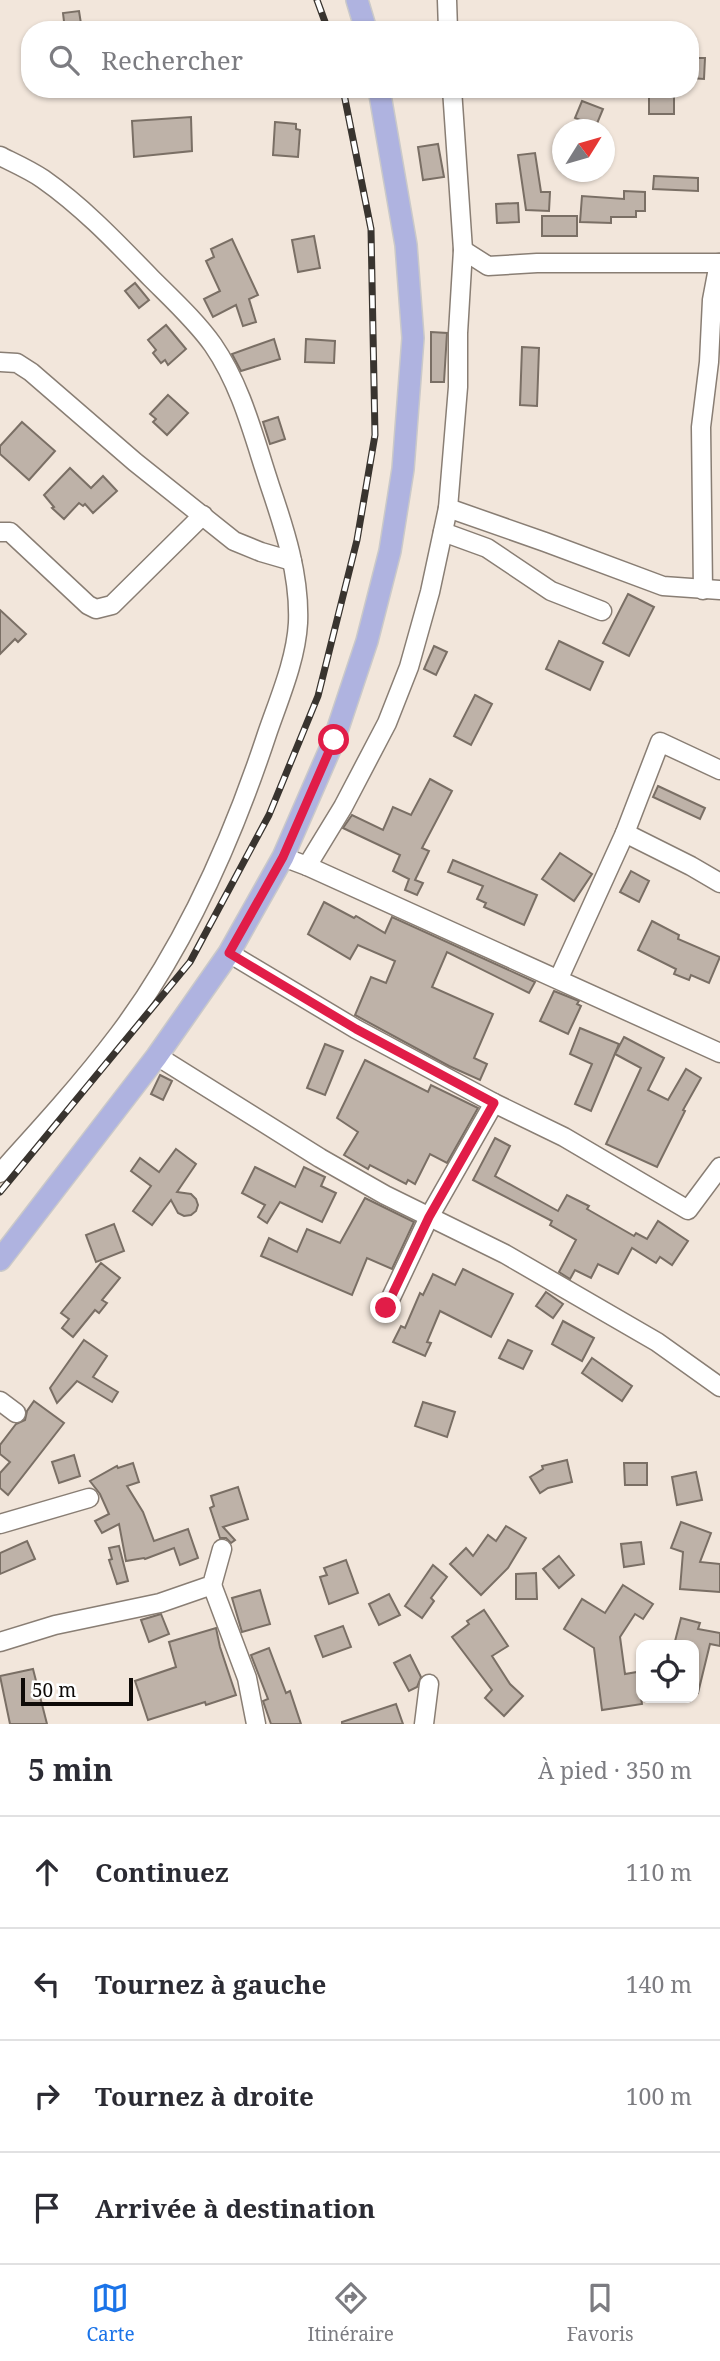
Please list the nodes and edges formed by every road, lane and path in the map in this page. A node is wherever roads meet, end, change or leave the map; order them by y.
1 (356, 0) edge
2 (447, 0) edge
3 (363, 21) edge
4 (448, 21) edge
5 (381, 98) edge
6 (453, 98) edge
7 (0, 156) edge
8 (463, 250) junction
9 (719, 263) edge
10 (0, 362) edge
11 (448, 508) junction
12 (203, 515) junction
13 (443, 531) junction
14 (0, 532) edge
15 (292, 561) junction
16 (711, 590) edge
17 (602, 611) dead end
18 (720, 770) edge
19 (625, 834) junction
20 (283, 857) junction
21 (307, 866) junction
22 (720, 883) edge
23 (229, 953) junction
24 (559, 978) junction
25 (720, 1053) edge
26 (157, 1056) junction
27 (494, 1103) junction
28 (720, 1167) edge
29 (0, 1173) edge
30 (429, 1217) junction
31 (0, 1260) edge
32 (386, 1308) dead end
33 (720, 1387) edge
34 (0, 1401) edge
35 (16, 1413) dead end
36 (89, 1497) dead end
37 (0, 1524) edge
38 (222, 1549) dead end
39 (212, 1585) junction
40 (0, 1642) edge
41 (429, 1684) dead end
42 (257, 1724) edge
43 (424, 1724) edge

1 - 3 main road
2 - 4 street
5 - 20 main road
6 - 8 street
7 - 15 street
8 - 9 street
8 - 11 street
9 - 16 street
10 - 12 street
11 - 13 street
11 - 16 street
12 - 14 street
12 - 15 street
13 - 17 street
13 - 21 street
15 - 29 street
18 - 19 street
19 - 22 street
19 - 24 street
20 - 21 street
20 - 23 main road
21 - 24 street
23 - 26 main road
23 - 27 street
24 - 25 street
26 - 30 street
26 - 31 main road
27 - 28 street
27 - 30 street
30 - 32 street
30 - 33 street
34 - 35 street
36 - 37 street
38 - 39 street
39 - 40 street
39 - 42 street
41 - 43 street

